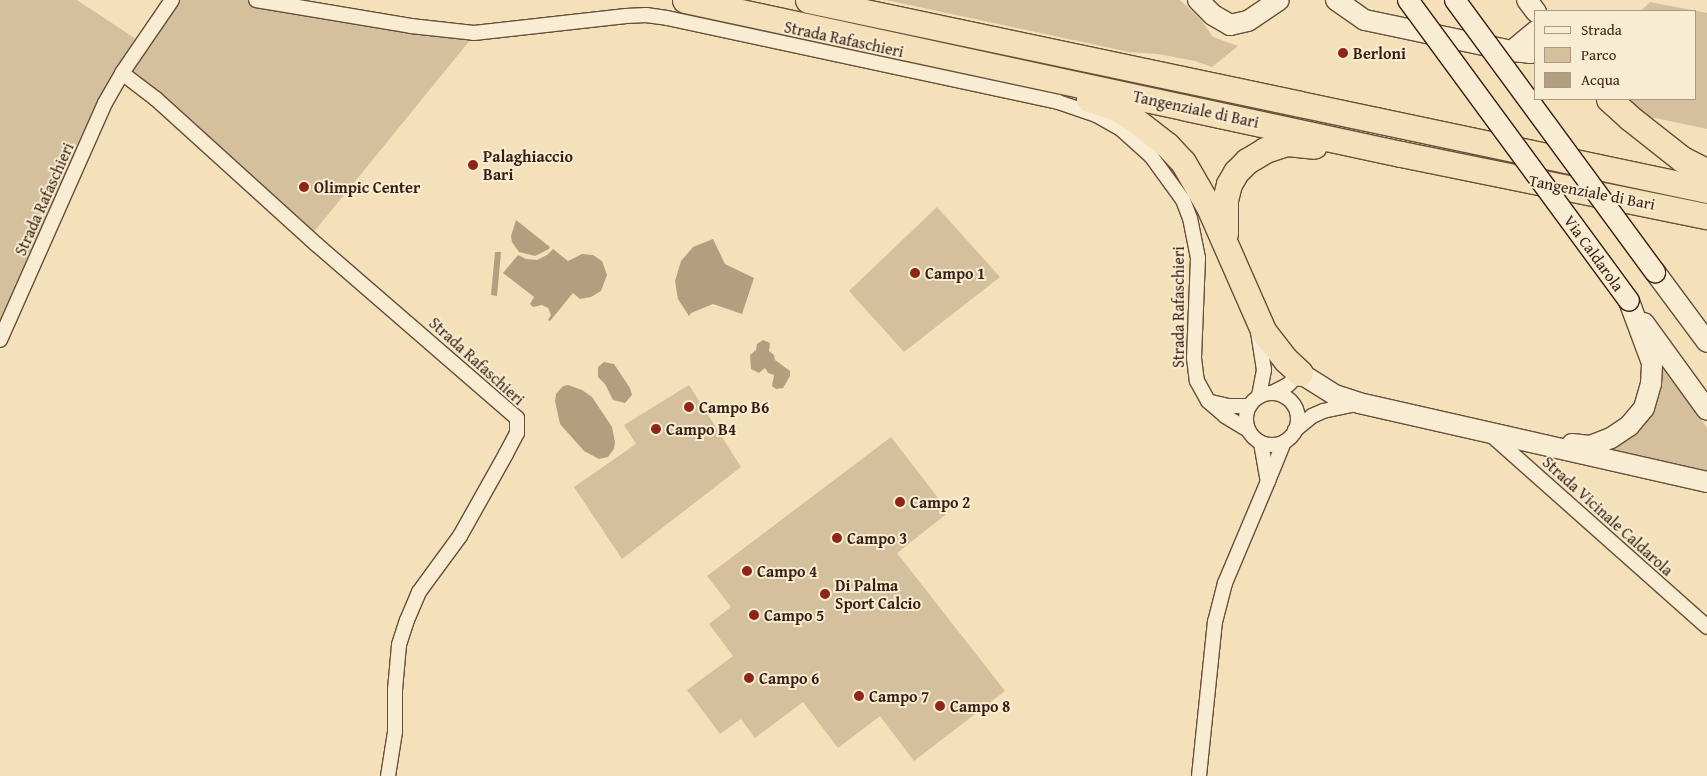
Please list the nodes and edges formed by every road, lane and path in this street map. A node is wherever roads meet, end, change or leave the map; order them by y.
1 (172, 0) edge
2 (256, 0) edge
3 (685, 0) edge
4 (808, 0) edge
5 (873, 0) edge
6 (1198, 0) edge
7 (1279, 0) edge
8 (1336, 0) edge
9 (1408, 0) edge
10 (1455, 0) edge
11 (1534, 34) edge
12 (998, 40) junction
13 (1512, 51) junction
14 (1534, 51) edge
15 (992, 64) junction
16 (122, 72) junction
17 (1610, 100) edge
18 (1402, 154) junction
19 (1707, 172) edge
20 (1707, 190) edge
21 (1707, 216) edge
22 (1227, 247) junction
23 (1629, 301) junction
24 (1253, 310) junction
25 (0, 340) edge
26 (1707, 342) edge
27 (1300, 373) junction
28 (1260, 398) junction
29 (1208, 401) junction
30 (1359, 403) junction
31 (1293, 404) junction
32 (1707, 410) edge
33 (1248, 430) junction
34 (1295, 430) junction
35 (1486, 431) junction
36 (1532, 441) junction
37 (1284, 442) junction
38 (1261, 443) junction
39 (1268, 481) junction
40 (1707, 482) edge
41 (1707, 627) edge
42 (388, 776) edge
43 (1199, 776) edge

1 - 16 street, Strada Rafaschieri
2 - 29 street, Strada Rafaschieri
3 - 15 highway, Tangenziale di Bari
4 - 12 highway, Tangenziale di Bari
5 - 12 highway
6 - 7 street
8 - 13 street
9 - 23 street, Via Caldarola, bridge
10 - 26 street, bridge
11 - 13 street
12 - 20 highway, Tangenziale di Bari
13 - 14 street
15 - 18 highway, Tangenziale di Bari
15 - 22 highway
16 - 25 street, Strada Rafaschieri
16 - 42 street, Strada Rafaschieri
17 - 19 highway
18 - 21 highway, Tangenziale di Bari
18 - 22 highway
22 - 24 highway
23 - 32 street, Via Caldarola
23 - 36 street
24 - 27 highway
24 - 28 street
27 - 28 street
27 - 30 street
27 - 31 street
28 - 29 street
28 - 31 street
28 - 33 street
29 - 33 street
30 - 34 street
30 - 35 street
31 - 34 street
33 - 38 street
34 - 37 street
35 - 36 street
35 - 41 street, Strada Vicinale Caldarola
36 - 40 street
37 - 38 street
37 - 39 street
38 - 39 street
39 - 43 street

